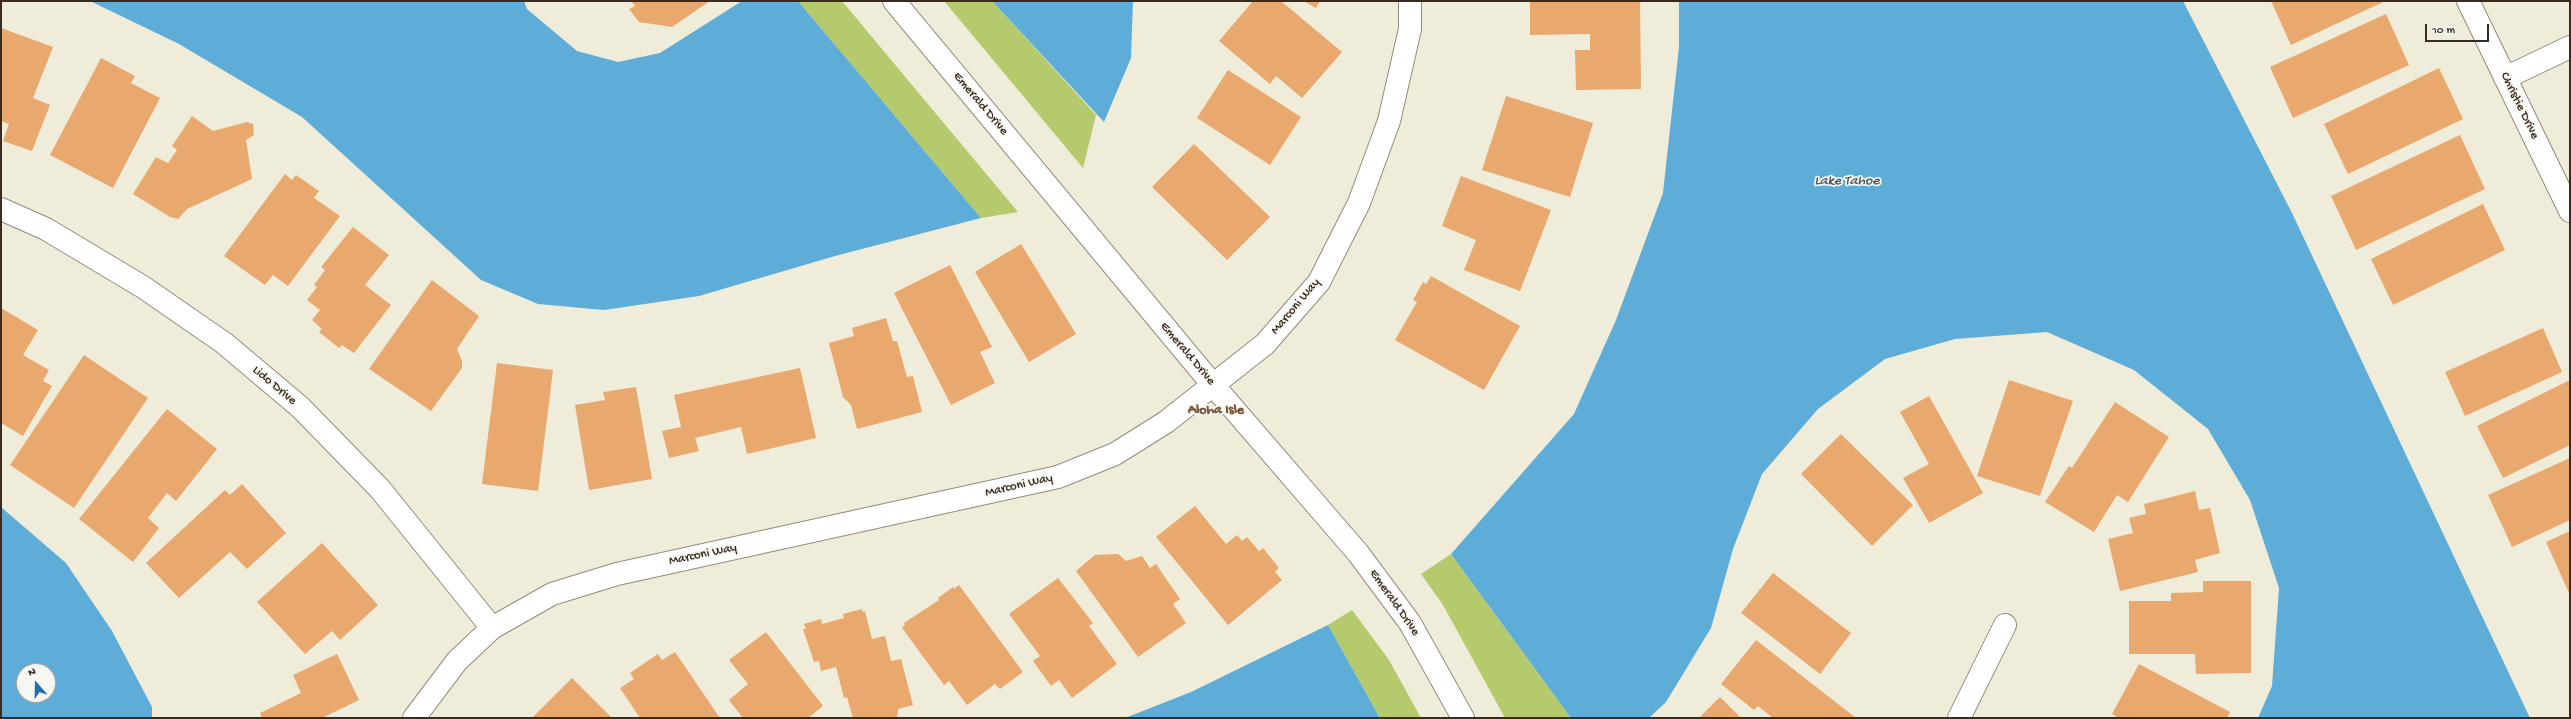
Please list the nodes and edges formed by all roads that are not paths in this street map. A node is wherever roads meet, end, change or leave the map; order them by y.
1 (894, 1) edge
2 (1410, 1) edge
3 (2468, 1) edge
4 (2570, 47) edge
5 (2505, 78) junction
6 (1, 209) edge
7 (2570, 211) edge
8 (1213, 385) junction
9 (2005, 625) dead end
10 (492, 628) junction
11 (414, 718) edge
12 (1463, 718) edge
13 (1959, 718) edge

1 - 8 street, Emerald Drive
2 - 8 street, Marconi Way
3 - 5 street, Christie Drive
4 - 5 street
5 - 7 street, Christie Drive
6 - 10 street, Lido Drive
8 - 10 street, Marconi Way
8 - 12 street, Emerald Drive
9 - 13 street
10 - 11 street, Marconi Way

